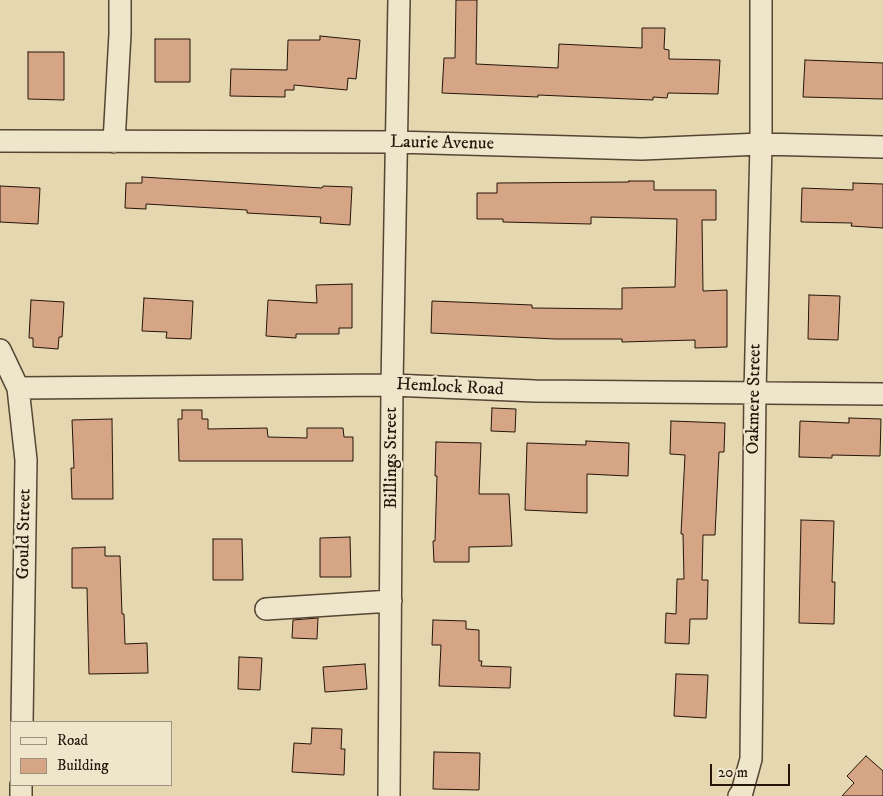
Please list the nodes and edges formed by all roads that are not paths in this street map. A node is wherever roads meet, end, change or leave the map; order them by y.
1 (120, 0) edge
2 (398, 0) edge
3 (761, 0) edge
4 (0, 141) edge
5 (114, 142) junction
6 (396, 142) junction
7 (760, 144) junction
8 (883, 147) edge
9 (0, 350) edge
10 (392, 385) junction
11 (18, 388) junction
12 (755, 392) junction
13 (883, 394) edge
14 (391, 601) junction
15 (266, 609) dead end
16 (22, 721) edge
17 (389, 796) edge
18 (739, 796) edge

1 - 5 street
2 - 6 street, Billings Street
3 - 7 street, Oakmere Street
4 - 5 street, Laurie Avenue
5 - 6 street, Laurie Avenue
6 - 7 street, Laurie Avenue
6 - 10 street, Billings Street
7 - 8 street, Laurie Avenue
7 - 12 street, Oakmere Street
9 - 11 street, Gould Street
10 - 11 street, Hemlock Road
10 - 12 street, Hemlock Road
10 - 14 street, Billings Street
11 - 16 street, Gould Street
12 - 13 street, Hemlock Road
12 - 18 street, Oakmere Street
14 - 15 street
14 - 17 street, Billings Street

